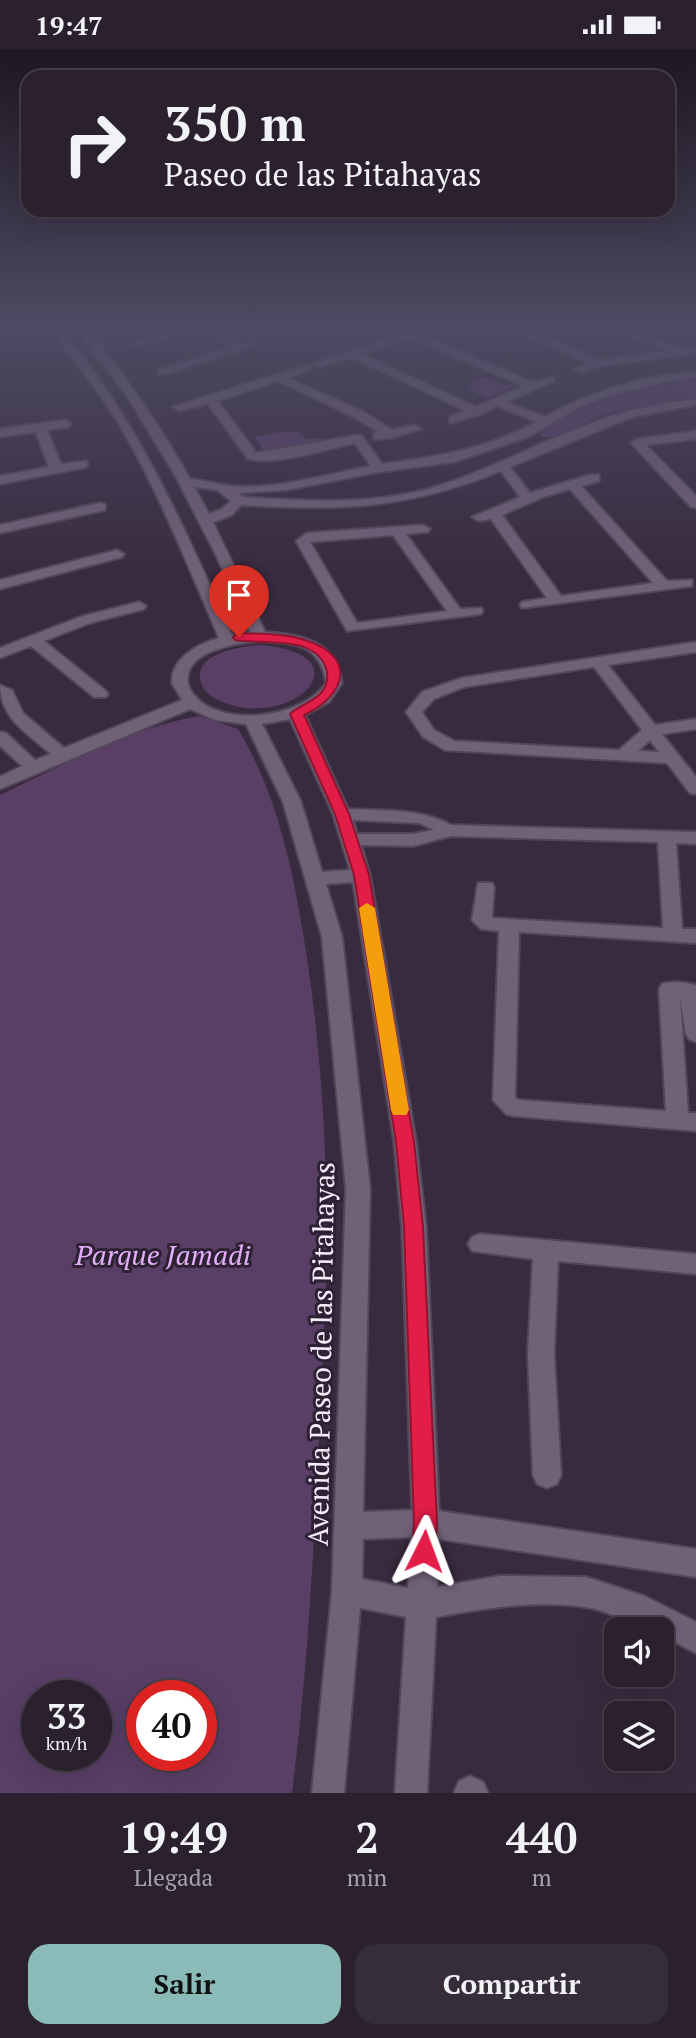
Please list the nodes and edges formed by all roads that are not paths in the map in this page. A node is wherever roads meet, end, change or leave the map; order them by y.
1 (115, 409) edge
2 (142, 409) edge
3 (218, 409) edge
4 (325, 409) edge
5 (347, 409) edge
6 (472, 409) edge
7 (483, 409) edge
8 (524, 409) edge
9 (567, 409) edge
10 (680, 409) edge
11 (478, 412) junction
12 (329, 414) dead end
13 (454, 420) dead end
14 (548, 420) junction
15 (65, 424) dead end
16 (40, 427) junction
17 (642, 427) junction
18 (415, 429) dead end
19 (0, 433) edge
20 (391, 434) junction
21 (524, 434) junction
22 (696, 435) edge
23 (552, 445) junction
24 (83, 464) dead end
25 (509, 465) junction
26 (385, 467) junction
27 (56, 468) junction
28 (594, 478) dead end
29 (0, 480) edge
30 (185, 482) junction
31 (574, 485) junction
32 (235, 496) junction
33 (533, 497) junction
34 (696, 504) edge
35 (100, 507) dead end
36 (495, 514) junction
37 (479, 517) dead end
38 (345, 519) junction
39 (204, 521) junction
40 (0, 529) edge
41 (423, 529) dead end
42 (398, 533) junction
43 (117, 554) dead end
44 (687, 583) dead end
45 (0, 585) edge
46 (663, 586) junction
47 (557, 601) junction
48 (527, 605) dead end
49 (139, 606) dead end
50 (476, 611) dead end
51 (456, 613) junction
52 (260, 636) junction
53 (33, 640) junction
54 (227, 640) junction
55 (696, 647) edge
56 (0, 653) edge
57 (598, 662) junction
58 (0, 690) edge
59 (100, 694) dead end
60 (192, 702) junction
61 (296, 714) junction
62 (8, 718) edge
63 (253, 721) junction
64 (696, 724) edge
65 (651, 731) junction
66 (0, 737) edge
67 (62, 755) junction
68 (623, 755) junction
69 (672, 758) junction
70 (33, 767) junction
71 (0, 784) edge
72 (696, 789) edge
73 (342, 814) junction
74 (378, 816) junction
75 (448, 830) junction
76 (667, 837) junction
77 (696, 838) edge
78 (349, 839) junction
79 (381, 839) junction
80 (361, 875) junction
81 (316, 879) junction
82 (485, 887) dead end
83 (509, 925) junction
84 (673, 934) junction
85 (696, 936) edge
86 (696, 1034) edge
87 (687, 1122) edge
88 (480, 1244) dead end
89 (547, 1250) junction
90 (696, 1264) edge
91 (547, 1475) dead end
92 (426, 1523) junction
93 (349, 1526) junction
94 (696, 1563) edge
95 (347, 1591) junction
96 (419, 1605) junction
97 (696, 1638) edge
98 (328, 1793) edge
99 (411, 1793) edge

1 - 54 street
2 - 30 street
3 - 26 street
4 - 12 street
5 - 20 street
6 - 11 street
7 - 11 street
8 - 14 street
9 - 14 street
10 - 17 street
11 - 13 street
14 - 21 street
15 - 16 street
16 - 19 street
16 - 27 street
17 - 22 street
17 - 23 street
17 - 34 street
18 - 20 street
20 - 26 street
21 - 23 street
21 - 26 street
23 - 25 street
24 - 27 street
25 - 33 street
25 - 38 street
26 - 32 street
27 - 29 street
28 - 31 street
30 - 32 street
30 - 39 street
31 - 33 street
31 - 46 street
32 - 38 street
32 - 39 street
33 - 36 street
35 - 40 street
36 - 37 street
36 - 47 street
38 - 42 street
38 - 51 street
39 - 52 street
41 - 42 street
42 - 51 street
43 - 45 street
44 - 46 street
46 - 47 street
47 - 48 street
49 - 53 street
50 - 51 street
52 - 54 street
52 - 61 street
53 - 56 street
53 - 59 street
54 - 60 street
55 - 57 street
57 - 65 street
57 - 68 street
58 - 62 street
60 - 63 street
60 - 67 street
61 - 63 street
61 - 73 street
62 - 67 street
63 - 81 street, Avenida Paseo de las Pitahayas
64 - 65 street
65 - 68 street
65 - 69 street
66 - 70 street
67 - 70 street
68 - 69 street
69 - 72 street
70 - 71 street
73 - 74 street
73 - 78 street
74 - 75 street
74 - 79 street
75 - 76 street
75 - 79 street
76 - 77 street
76 - 84 street
78 - 79 street
78 - 80 street
80 - 81 street
80 - 92 street
81 - 93 street, Avenida Paseo de las Pitahayas
82 - 83 street
83 - 84 street
83 - 87 street
84 - 85 street
86 - 87 street
88 - 89 street
89 - 90 street
89 - 91 street
92 - 93 street
92 - 94 street
92 - 96 street
93 - 95 street, Avenida Paseo de las Pitahayas
95 - 96 street
95 - 98 street, Avenida Paseo de las Pitahayas
96 - 97 street
96 - 99 street

